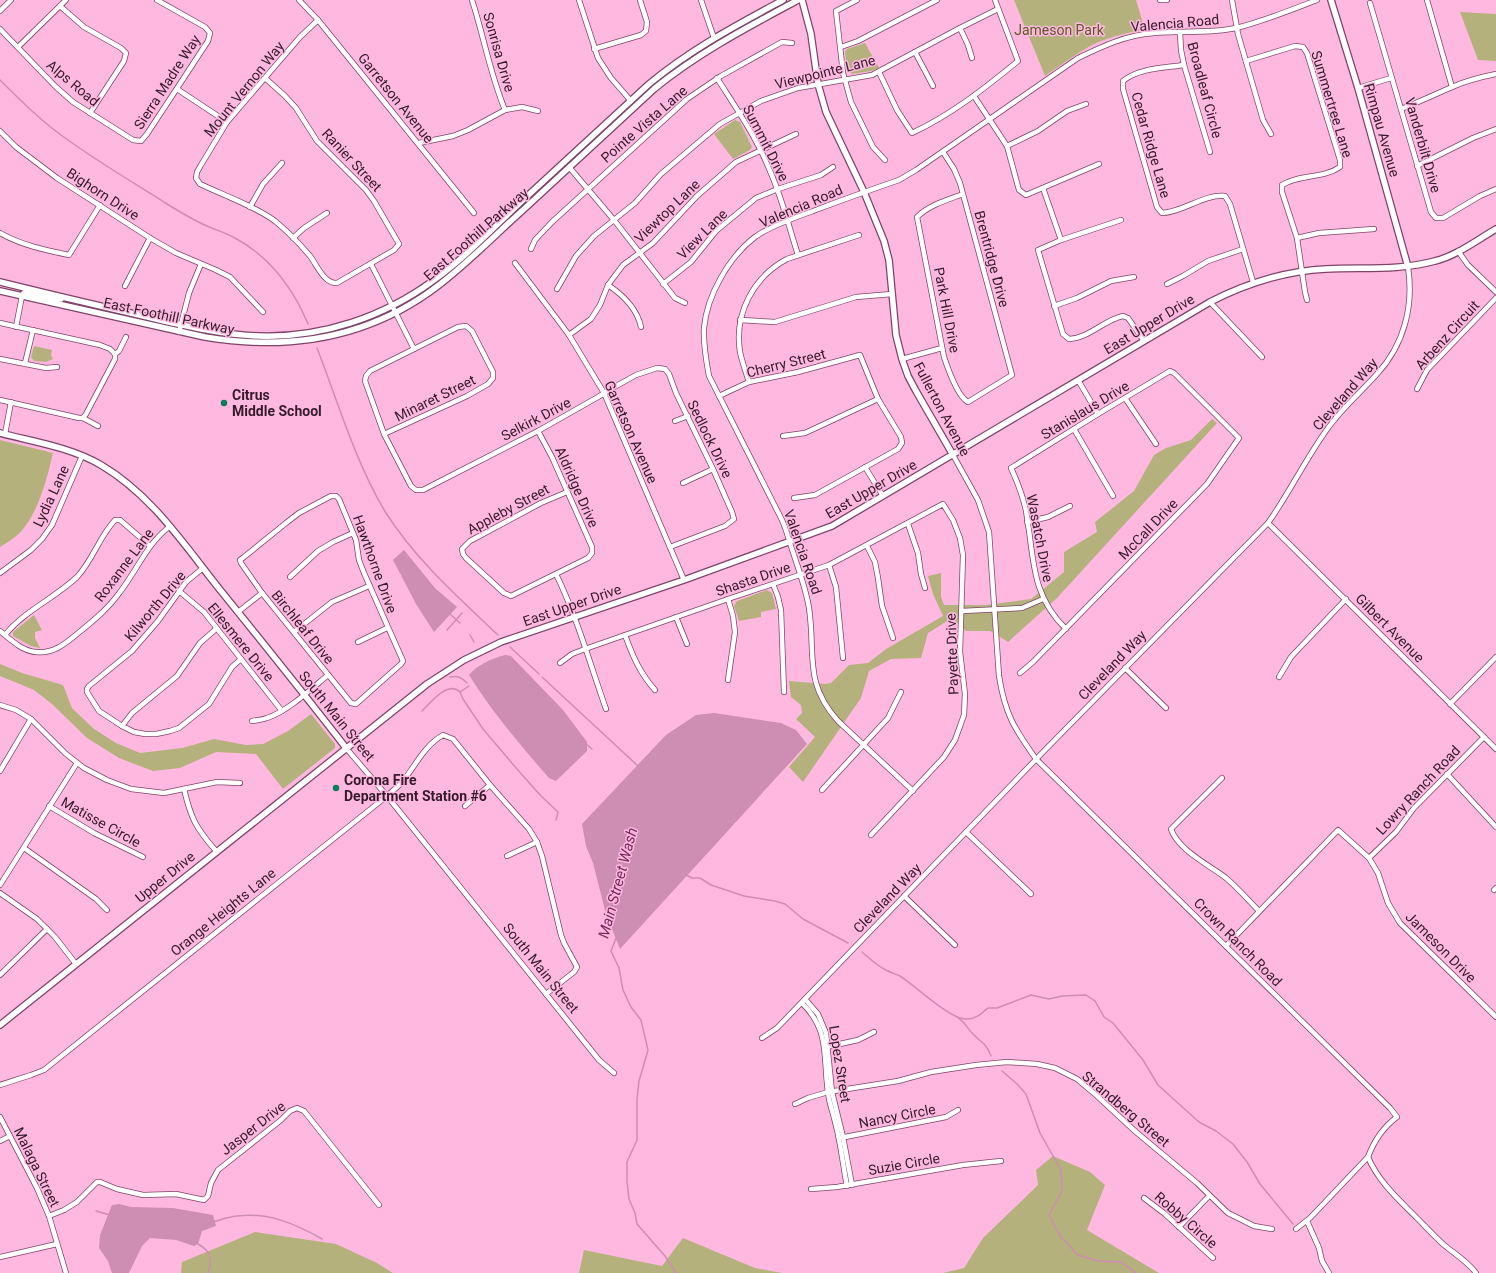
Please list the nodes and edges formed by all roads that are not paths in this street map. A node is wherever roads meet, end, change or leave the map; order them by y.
1 (12, 0) edge
2 (66, 0) edge
3 (157, 0) edge
4 (299, 0) edge
5 (472, 0) edge
6 (580, 0) edge
7 (640, 0) edge
8 (701, 0) edge
9 (783, 0) edge
10 (798, 0) edge
11 (802, 0) edge
12 (857, 0) edge
13 (937, 0) edge
14 (995, 0) edge
15 (1160, 0) edge
16 (1167, 0) edge
17 (1232, 0) edge
18 (1317, 0) edge
19 (1331, 0) edge
20 (1427, 0) edge
21 (1370, 3) dead end
22 (60, 6) junction
23 (998, 9) junction
24 (0, 11) edge
25 (318, 20) junction
26 (960, 28) junction
27 (1236, 28) junction
28 (0, 29) edge
29 (1180, 33) junction
30 (714, 38) junction
31 (792, 43) dead end
32 (18, 47) junction
33 (841, 47) junction
34 (594, 49) junction
35 (915, 52) junction
36 (972, 58) dead end
37 (1246, 61) junction
38 (1184, 65) junction
39 (879, 72) junction
40 (1496, 74) edge
41 (265, 78) junction
42 (717, 78) junction
43 (1391, 78) junction
44 (845, 79) junction
45 (818, 84) junction
46 (933, 86) dead end
47 (1452, 87) junction
48 (1358, 88) junction
49 (176, 89) junction
50 (974, 96) junction
51 (631, 101) junction
52 (1086, 104) dead end
53 (1401, 109) junction
54 (505, 110) junction
55 (538, 111) dead end
56 (90, 113) junction
57 (739, 113) junction
58 (990, 119) junction
59 (227, 122) junction
60 (1496, 129) edge
61 (0, 131) edge
62 (796, 134) dead end
63 (1271, 134) dead end
64 (141, 141) joint
65 (419, 143) junction
66 (1007, 146) junction
67 (760, 150) junction
68 (944, 152) junction
69 (1210, 152) dead end
70 (885, 160) dead end
71 (282, 163) dead end
72 (1100, 164) dead end
73 (1418, 166) junction
74 (833, 167) dead end
75 (569, 168) junction
76 (588, 188) junction
77 (1043, 188) junction
78 (778, 189) junction
79 (1496, 189) edge
80 (864, 192) junction
81 (963, 194) junction
82 (100, 206) junction
83 (250, 207) junction
84 (327, 213) dead end
85 (474, 213) dead end
86 (614, 220) junction
87 (1121, 220) dead end
88 (787, 221) junction
89 (1496, 228) edge
90 (1374, 229) dead end
91 (0, 233) edge
92 (859, 235) dead end
93 (150, 238) junction
94 (293, 238) junction
95 (1297, 238) junction
96 (1061, 240) junction
97 (531, 249) dead end
98 (1243, 249) junction
99 (1458, 251) junction
100 (639, 253) junction
101 (798, 255) junction
102 (515, 262) dead end
103 (201, 264) junction
104 (371, 264) junction
105 (1408, 267) junction
106 (1302, 271) junction
107 (1134, 277) dead end
108 (0, 282) edge
109 (1253, 282) junction
110 (663, 284) junction
111 (1167, 284) dead end
112 (608, 285) junction
113 (125, 286) dead end
114 (557, 289) dead end
115 (0, 291) edge
116 (1496, 292) edge
117 (892, 294) junction
118 (22, 296) junction
119 (1496, 298) edge
120 (75, 300) junction
121 (1307, 300) dead end
122 (1210, 302) junction
123 (685, 303) dead end
124 (392, 306) junction
125 (1054, 306) junction
126 (263, 312) dead end
127 (396, 312) junction
128 (740, 320) junction
129 (0, 323) edge
130 (181, 325) junction
131 (16, 327) junction
132 (641, 327) dead end
133 (33, 330) junction
134 (179, 332) junction
135 (569, 335) junction
136 (126, 337) dead end
137 (1144, 341) junction
138 (942, 348) junction
139 (414, 349) junction
140 (115, 354) junction
141 (1262, 357) dead end
142 (0, 359) edge
143 (902, 359) junction
144 (26, 363) junction
145 (57, 367) dead end
146 (665, 369) joint
147 (1078, 380) junction
148 (749, 382) junction
149 (1417, 389) dead end
150 (604, 393) junction
151 (719, 396) junction
152 (1126, 398) junction
153 (878, 399) junction
154 (0, 400) edge
155 (11, 402) junction
156 (968, 402) joint
157 (1098, 414) junction
158 (688, 416) junction
159 (83, 418) junction
160 (675, 422) dead end
161 (98, 426) dead end
162 (1074, 429) junction
163 (538, 431) junction
164 (2, 434) edge
165 (384, 434) junction
166 (783, 436) dead end
167 (1239, 438) joint
168 (1156, 444) dead end
169 (953, 455) junction
170 (82, 456) junction
171 (865, 467) junction
172 (1011, 468) joint
173 (713, 469) junction
174 (683, 483) dead end
175 (566, 492) junction
176 (883, 496) junction
177 (1113, 496) dead end
178 (794, 498) dead end
179 (943, 504) joint
180 (1070, 506) dead end
181 (1027, 522) junction
182 (1268, 523) junction
183 (908, 524) junction
184 (169, 527) junction
185 (353, 533) junction
186 (790, 542) junction
187 (150, 546) junction
188 (867, 546) junction
189 (670, 547) junction
190 (240, 560) joint
191 (829, 565) junction
192 (203, 568) junction
193 (0, 573) edge
194 (556, 574) junction
195 (800, 574) junction
196 (290, 577) dead end
197 (684, 580) junction
198 (773, 584) junction
199 (369, 586) junction
200 (925, 588) dead end
201 (179, 591) junction
202 (262, 593) junction
203 (728, 599) junction
204 (1043, 599) junction
205 (1346, 599) junction
206 (995, 610) junction
207 (962, 611) junction
208 (238, 612) junction
209 (676, 617) junction
210 (574, 618) junction
211 (387, 628) junction
212 (216, 629) junction
213 (1066, 629) junction
214 (0, 632) edge
215 (294, 632) junction
216 (5, 635) junction
217 (625, 635) junction
218 (893, 638) dead end
219 (358, 642) dead end
220 (686, 644) dead end
221 (585, 649) junction
222 (1496, 657) edge
223 (843, 658) dead end
224 (241, 659) junction
225 (560, 662) dead end
226 (1125, 668) junction
227 (1020, 673) dead end
228 (328, 675) junction
229 (1278, 677) dead end
230 (728, 680) dead end
231 (655, 690) dead end
232 (784, 692) dead end
233 (902, 692) dead end
234 (304, 694) junction
235 (354, 704) joint
236 (1450, 704) junction
237 (0, 705) edge
238 (1166, 708) dead end
239 (606, 709) dead end
240 (282, 711) junction
241 (31, 719) junction
242 (252, 721) dead end
243 (122, 726) junction
244 (1484, 737) junction
245 (864, 745) junction
246 (346, 748) junction
247 (1496, 749) edge
248 (1036, 759) junction
249 (76, 763) junction
250 (0, 770) edge
251 (1447, 774) junction
252 (1222, 778) dead end
253 (240, 783) dead end
254 (490, 785) junction
255 (184, 789) junction
256 (822, 790) dead end
257 (913, 791) junction
258 (387, 796) junction
259 (49, 806) junction
260 (465, 806) dead end
261 (1496, 827) edge
262 (966, 832) junction
263 (871, 835) dead end
264 (537, 842) junction
265 (24, 848) junction
266 (216, 852) junction
267 (507, 856) dead end
268 (143, 857) dead end
269 (1369, 858) junction
270 (0, 885) edge
271 (0, 893) edge
272 (1031, 894) dead end
273 (904, 896) junction
274 (107, 910) dead end
275 (1259, 911) junction
276 (47, 929) junction
277 (955, 945) dead end
278 (1226, 946) junction
279 (76, 964) junction
280 (0, 975) edge
281 (546, 994) junction
282 (803, 1001) junction
283 (1496, 1017) edge
284 (0, 1025) edge
285 (874, 1032) dead end
286 (762, 1038) dead end
287 (826, 1047) junction
288 (614, 1073) dead end
289 (0, 1085) edge
290 (830, 1092) junction
291 (795, 1104) dead end
292 (958, 1110) dead end
293 (0, 1117) edge
294 (10, 1136) junction
295 (841, 1138) junction
296 (0, 1141) edge
297 (1368, 1157) junction
298 (1001, 1161) dead end
299 (849, 1185) junction
300 (811, 1189) dead end
301 (1209, 1196) junction
302 (1144, 1198) dead end
303 (379, 1205) dead end
304 (49, 1216) junction
305 (1307, 1221) junction
306 (1179, 1227) junction
307 (1272, 1229) dead end
308 (1296, 1229) dead end
309 (57, 1244) junction
310 (0, 1257) edge
311 (1213, 1258) dead end
312 (66, 1273) edge
313 (1329, 1273) edge
314 (1476, 1273) edge

1 - 24 street
2 - 22 street
3 - 49 street, Sierra Madre Way
4 - 25 street, Garretson Avenue
5 - 54 street, Sonrisa Drive
6 - 34 street
7 - 34 street
8 - 30 street
9 - 30 main road, East Foothill Parkway
10 - 75 main road, East Foothill Parkway
11 - 45 main road, Fullerton Avenue
12 - 33 street
13 - 33 street
14 - 23 street
15 - 16 street
17 - 27 street
18 - 27 street, Valencia Road
19 - 48 main road, Rimpau Avenue
20 - 47 street
21 - 43 street, Vanderbilt Drive
22 - 32 street
22 - 56 street
23 - 26 street, Viewpointe Lane
23 - 50 street
25 - 41 street, Mount Vernon Way
25 - 65 street, Garretson Avenue
26 - 35 street, Viewpointe Lane
26 - 36 street
27 - 29 street, Valencia Road
27 - 37 street
28 - 32 street, Alps Road
29 - 38 street, Broadleaf Circle
29 - 58 street, Valencia Road
30 - 51 main road, East Foothill Parkway
31 - 42 street, Pointe Vista Lane
32 - 56 street, Alps Road
33 - 44 street
34 - 51 street
35 - 39 street, Viewpointe Lane
35 - 46 street
37 - 63 street
37 - 95 street, Summertree Lane
38 - 69 street, Broadleaf Circle
38 - 98 street, Cedar Ridge Lane
39 - 44 street, Viewpointe Lane
39 - 50 street
40 - 47 street
41 - 59 street, Mount Vernon Way
41 - 104 street, Ranier Street
42 - 57 street, Summit Drive
42 - 76 street, Pointe Vista Lane
43 - 48 street
43 - 53 street, Vanderbilt Drive
44 - 45 street, Viewpointe Lane
44 - 70 street
45 - 57 street, Viewpointe Lane
45 - 80 main road, Fullerton Avenue
47 - 53 street
48 - 105 main road, Rimpau Avenue
49 - 59 street
49 - 64 street, Sierra Madre Way
50 - 58 street
51 - 124 main road, East Foothill Parkway
52 - 66 street
53 - 73 street, Vanderbilt Drive
54 - 55 street
54 - 65 street
56 - 64 street, Alps Road
57 - 67 street, Summit Drive
57 - 86 street, Viewpointe Lane
58 - 66 street
58 - 68 street, Valencia Road
59 - 83 street, Mount Vernon Way
60 - 73 street
61 - 82 street, Bighorn Drive
62 - 67 street, Viewtop Lane
65 - 85 street, Garretson Avenue
66 - 77 street
67 - 78 street, Summit Drive
67 - 100 street, Viewtop Lane
68 - 80 street, Valencia Road
68 - 81 street, Brentridge Drive
71 - 83 street
72 - 77 street
73 - 79 street, Vanderbilt Drive
74 - 78 street, View Lane
75 - 76 street
75 - 127 main road, East Foothill Parkway
76 - 86 street
76 - 97 street, Pointe Vista Lane
77 - 96 street
78 - 88 street, Summit Drive
78 - 110 street, View Lane
80 - 88 street, Valencia Road
80 - 117 main road, Fullerton Avenue
81 - 138 street, Park Hill Drive
81 - 156 street, Brentridge Drive
82 - 91 street
82 - 93 street, Bighorn Drive
83 - 94 street
84 - 94 street
86 - 100 street
86 - 114 street, Viewpointe Lane
87 - 96 street
88 - 101 street, Summit Drive
88 - 151 street, Valencia Road
89 - 99 main road
90 - 95 street
92 - 101 street
93 - 103 street, Bighorn Drive
93 - 113 street
94 - 104 street
95 - 106 street
96 - 125 street
98 - 109 street
98 - 111 street
99 - 105 main road
99 - 116 street
100 - 110 street
100 - 112 street, Viewtop Lane
101 - 128 street
102 - 135 street, Garretson Avenue
103 - 126 street, Bighorn Drive
103 - 130 street
104 - 124 street
105 - 106 main road, East Upper Drive
105 - 182 street, Cleveland Way
106 - 109 main road, East Upper Drive
106 - 121 street
107 - 125 street
108 - 120 main road, East Foothill Parkway
109 - 122 main road, East Upper Drive
110 - 123 street
112 - 132 street
112 - 135 street, Viewtop Lane
115 - 118 main road, East Foothill Parkway
117 - 128 street
117 - 143 main road, Fullerton Avenue
118 - 120 main road
118 - 131 street
118 - 134 main road, East Foothill Parkway
119 - 149 street, Arbenz Circuit
120 - 130 main road, East Foothill Parkway
122 - 137 main road, East Upper Drive
122 - 141 street
124 - 127 street
124 - 130 main road, East Foothill Parkway
125 - 137 street
127 - 134 main road, East Foothill Parkway
127 - 139 street
128 - 148 street
129 - 131 street
130 - 134 street
131 - 133 street
133 - 140 street
133 - 144 street
135 - 150 street, Garretson Avenue
136 - 140 street
137 - 147 main road, East Upper Drive
138 - 143 street
138 - 156 street, Park Hill Drive
139 - 165 street
139 - 165 street, Minaret Street
140 - 159 street
142 - 144 street
143 - 169 main road, Fullerton Avenue
144 - 145 street
146 - 150 street, Selkirk Drive
146 - 158 street, Sedlock Drive
147 - 157 street
147 - 169 main road, East Upper Drive
148 - 151 street, Cherry Street
148 - 153 street, Cherry Street
150 - 163 street, Selkirk Drive
150 - 189 street, Garretson Avenue
151 - 186 street, Valencia Road
152 - 157 street, Stanislaus Drive
152 - 167 street, Stanislaus Drive
152 - 168 street
153 - 166 street
153 - 171 street
154 - 155 street
155 - 159 street
155 - 164 street
157 - 162 street, Stanislaus Drive
158 - 160 street
158 - 173 street, Sedlock Drive
159 - 161 street
162 - 172 street, Stanislaus Drive
162 - 177 street
163 - 165 street, Selkirk Drive
163 - 175 street, Aldridge Drive
164 - 170 main road, South Main Street
167 - 213 street, McCall Drive
169 - 176 main road, East Upper Drive
169 - 206 street, Fullerton Avenue
170 - 184 main road, South Main Street
170 - 193 street, Lydia Lane
171 - 176 street
171 - 178 street
172 - 181 street, Wasatch Drive
173 - 174 street
173 - 189 street, Sedlock Drive
175 - 194 street, Aldridge Drive
175 - 194 street, Appleby Street
176 - 186 main road, East Upper Drive
179 - 183 street, Shasta Drive
179 - 207 street, Payette Drive
180 - 181 street
181 - 204 street, Wasatch Drive
182 - 205 street, Gilbert Avenue
182 - 226 street, Cleveland Way
183 - 188 street, Shasta Drive
183 - 200 street
184 - 187 street, Roxanne Lane
184 - 192 main road, South Main Street
185 - 190 street, Hawthorne Drive
185 - 196 street
185 - 199 street, Hawthorne Drive
186 - 195 street, Valencia Road
186 - 197 main road, East Upper Drive
187 - 216 street, Roxanne Lane
187 - 216 street
188 - 191 street, Shasta Drive
188 - 218 street
189 - 197 street, Garretson Avenue
190 - 202 street, Birchleaf Drive
191 - 195 street, Shasta Drive
191 - 223 street
192 - 201 street, Kilworth Drive
192 - 208 main road, South Main Street
194 - 210 street
195 - 198 street, Shasta Drive
195 - 245 street, Valencia Road
197 - 210 main road, East Upper Drive
198 - 203 street, Shasta Drive
198 - 232 street
199 - 211 street, Hawthorne Drive
199 - 215 street
201 - 212 street, Ellesmere Drive
201 - 243 street, Kilworth Drive
202 - 208 street
202 - 215 street, Birchleaf Drive
203 - 209 street, Shasta Drive
203 - 230 street
204 - 206 street
204 - 213 street, Wasatch Drive
205 - 229 street
205 - 236 street, Gilbert Avenue
206 - 207 street
206 - 248 street, Fullerton Avenue
207 - 257 street, Payette Drive
208 - 234 main road, South Main Street
209 - 217 street, Shasta Drive
209 - 220 street
210 - 221 street
210 - 246 main road, East Upper Drive
211 - 219 street
211 - 235 street, Hawthorne Drive
212 - 224 street, Ellesmere Drive
212 - 243 street
213 - 227 street, McCall Drive
214 - 216 street
215 - 228 street, Birchleaf Drive
217 - 221 street, Shasta Drive
217 - 231 street
221 - 225 street, Shasta Drive
221 - 239 street
222 - 236 street
224 - 240 street, Ellesmere Drive
224 - 243 street
226 - 238 street
226 - 248 street, Cleveland Way
228 - 234 street
228 - 235 street, Birchleaf Drive
233 - 245 street
234 - 240 street
234 - 246 main road, South Main Street
236 - 244 street, Gilbert Avenue
237 - 241 street
240 - 242 street
241 - 249 street
241 - 250 street
244 - 247 street, Gilbert Avenue
244 - 251 street, Lowry Ranch Road
245 - 256 street
245 - 257 street, Valencia Road
246 - 258 street, South Main Street
246 - 266 main road, Upper Drive
248 - 262 street, Cleveland Way
248 - 278 street, Crown Ranch Road
249 - 255 street
249 - 259 street
251 - 261 street
251 - 269 street, Lowry Ranch Road
252 - 275 street
253 - 255 street
254 - 258 street, Orange Heights Lane
254 - 260 street
254 - 264 street
255 - 266 street
257 - 263 street, Payette Drive
258 - 281 street, South Main Street
258 - 289 street, Orange Heights Lane
259 - 265 street
259 - 268 street, Matisse Circle
262 - 272 street
262 - 273 street, Cleveland Way
264 - 267 street
264 - 281 street
265 - 270 street
265 - 274 street
266 - 279 main road, Upper Drive
269 - 275 street, Jameson Drive
269 - 283 street, Jameson Drive
271 - 276 street
273 - 277 street
273 - 282 street, Cleveland Way
275 - 278 street
276 - 279 street
276 - 280 street
278 - 297 street, Crown Ranch Road
279 - 284 main road, Upper Drive
281 - 288 street, South Main Street
282 - 286 street, Cleveland Way
282 - 287 street, Lopez Street
285 - 287 street
287 - 290 street, Lopez Street
290 - 291 street, Strandberg Street
290 - 295 street, Lopez Street
290 - 301 street, Strandberg Street
292 - 295 street, Nancy Circle
293 - 294 street, Malaga Street
294 - 296 street
294 - 304 street, Malaga Street
295 - 299 street, Lopez Street
297 - 305 street
297 - 314 street
298 - 299 street, Suzie Circle
299 - 300 street, Suzie Circle
301 - 306 street
301 - 307 street, Strandberg Street
302 - 306 street, Robby Circle
303 - 304 street, Jasper Drive
304 - 309 street, Malaga Street
305 - 308 street
305 - 313 street
306 - 311 street, Robby Circle
309 - 310 street
309 - 312 street, Malaga Street

